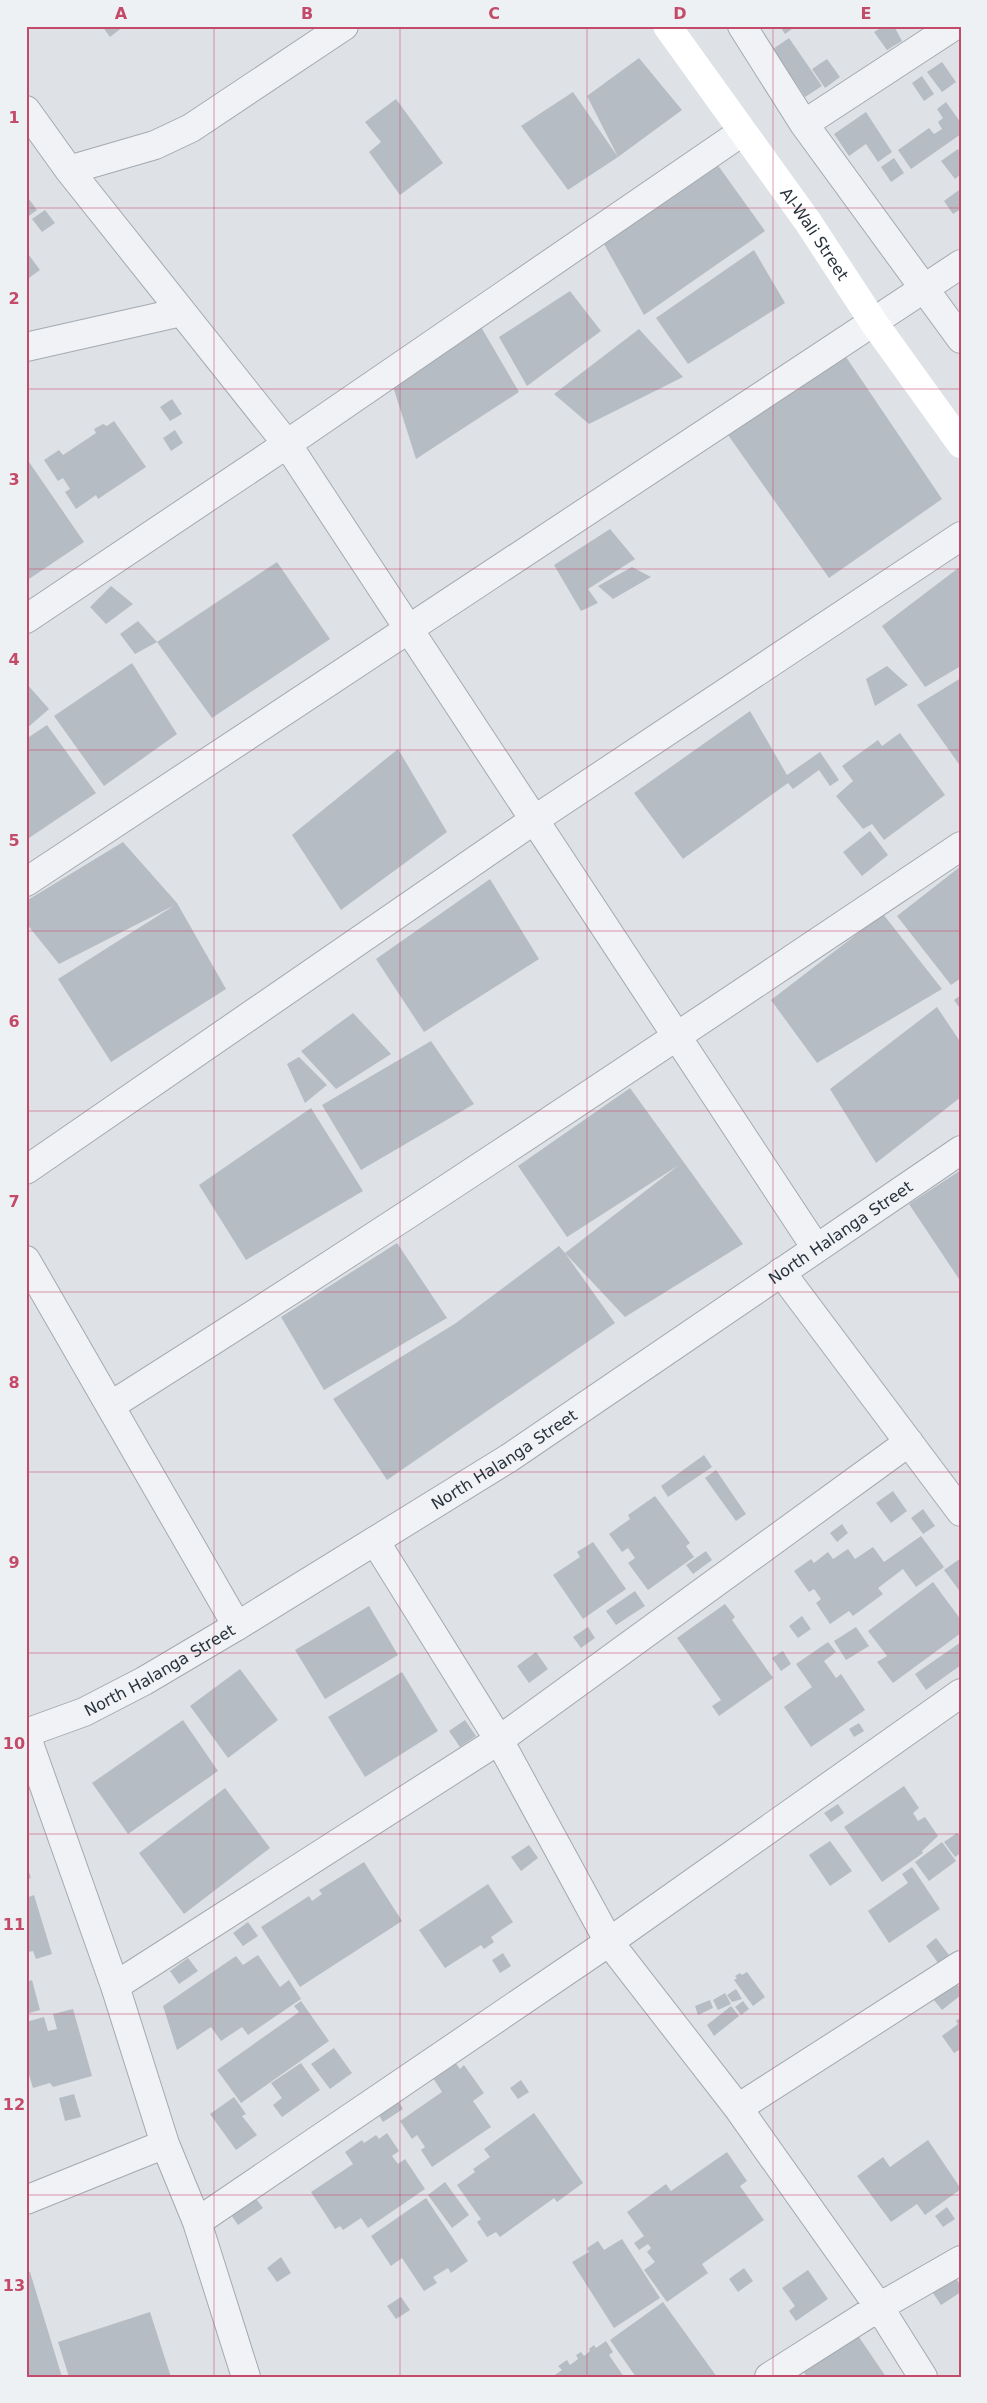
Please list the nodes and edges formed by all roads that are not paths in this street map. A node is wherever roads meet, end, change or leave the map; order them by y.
1 (344, 26) edge
2 (667, 26) edge
3 (742, 26) edge
4 (954, 26) edge
5 (26, 110) edge
6 (804, 124) junction
7 (742, 132) junction
8 (69, 170) junction
9 (961, 264) edge
10 (925, 289) junction
11 (181, 312) junction
12 (874, 323) junction
13 (961, 339) edge
14 (26, 347) edge
15 (287, 444) junction
16 (961, 444) edge
17 (961, 536) edge
18 (26, 619) edge
19 (408, 629) junction
20 (534, 820) junction
21 (961, 846) edge
22 (26, 882) edge
23 (677, 1037) junction
24 (961, 1150) edge
25 (26, 1170) edge
26 (816, 1248) junction
27 (26, 1260) edge
28 (780, 1272) junction
29 (110, 1406) junction
30 (909, 1442) junction
31 (952, 1484) edge
32 (961, 1512) edge
33 (375, 1541) junction
34 (237, 1626) junction
35 (961, 1693) edge
36 (26, 1734) edge
37 (498, 1740) junction
38 (609, 1942) junction
39 (961, 1965) edge
40 (115, 1986) junction
41 (738, 2108) junction
42 (165, 2144) junction
43 (26, 2200) edge
44 (197, 2222) junction
45 (961, 2260) edge
46 (879, 2307) junction
47 (246, 2377) edge
48 (768, 2377) edge
49 (923, 2377) edge

1 - 8 street
2 - 7 main road, Al-Wali Street
3 - 6 street
4 - 6 street
5 - 8 street
6 - 10 street
7 - 12 main road, Al-Wali Street
7 - 15 street
8 - 11 street
9 - 10 street
10 - 12 street
10 - 13 street
11 - 14 street
11 - 15 street
12 - 16 main road, Al-Wali Street
12 - 19 street
15 - 18 street
15 - 19 street
17 - 20 street
19 - 20 street
19 - 22 street
20 - 23 street
20 - 25 street
21 - 23 street
23 - 26 street
23 - 29 street
24 - 26 street, North Halanga Street
26 - 28 street, North Halanga Street
27 - 29 street
28 - 30 street
28 - 33 street, North Halanga Street
29 - 34 street
30 - 31 street
30 - 37 street
31 - 32 street
33 - 34 street, North Halanga Street
33 - 37 street
34 - 36 street, North Halanga Street
35 - 38 street
36 - 40 street
37 - 38 street
37 - 40 street
38 - 41 street
38 - 44 street
39 - 41 street
40 - 42 street
41 - 46 street
42 - 43 street
42 - 44 street
44 - 47 street
45 - 46 street
46 - 48 street
46 - 49 street

